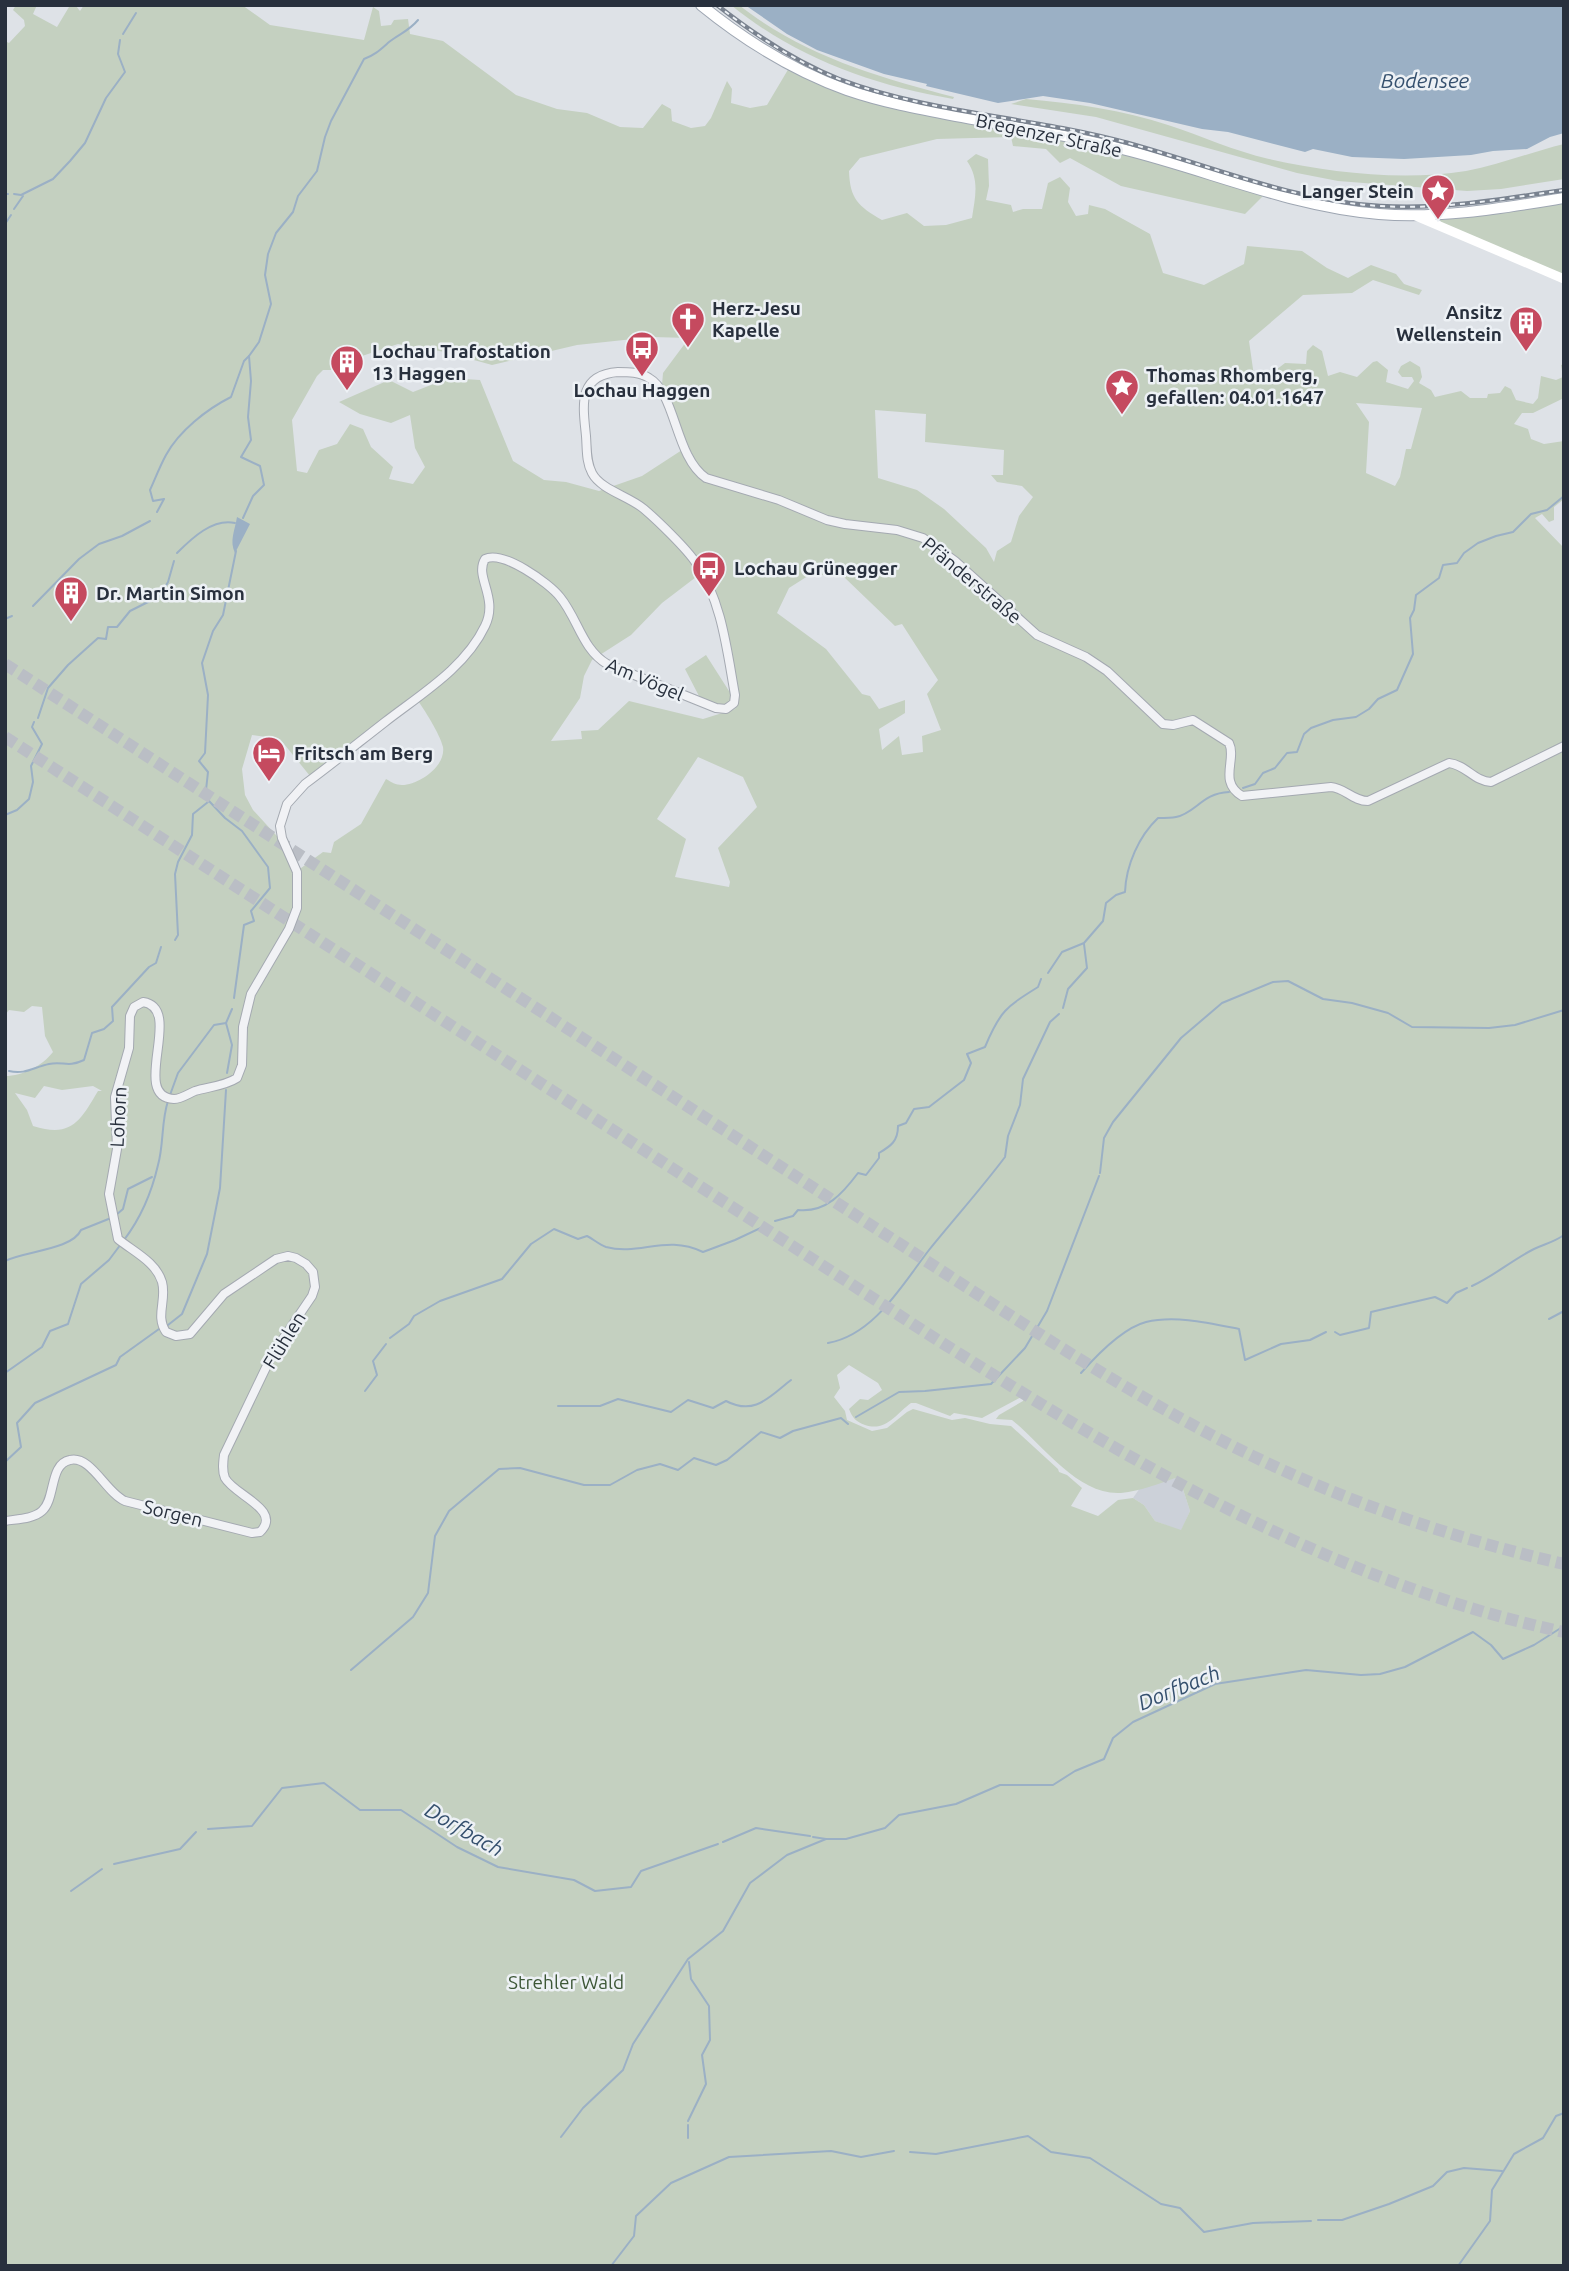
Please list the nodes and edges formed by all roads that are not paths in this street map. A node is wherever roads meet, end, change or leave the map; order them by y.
1 (701, 5) edge
2 (1564, 198) edge
3 (1416, 216) junction
4 (1564, 279) edge
5 (734, 703) joint
6 (1564, 746) edge
7 (297, 872) joint
8 (296, 1258) joint
9 (237, 1426) joint
10 (5, 1521) edge

1 - 3 main road, Bregenzer Straße
2 - 3 main road, Bregenzer Straße
3 - 4 main road
5 - 6 street, Pfänderstraße
5 - 7 street, Am Vögel
7 - 8 street, Lohorn
8 - 9 street, Flühlen
9 - 10 street, Sorgen

